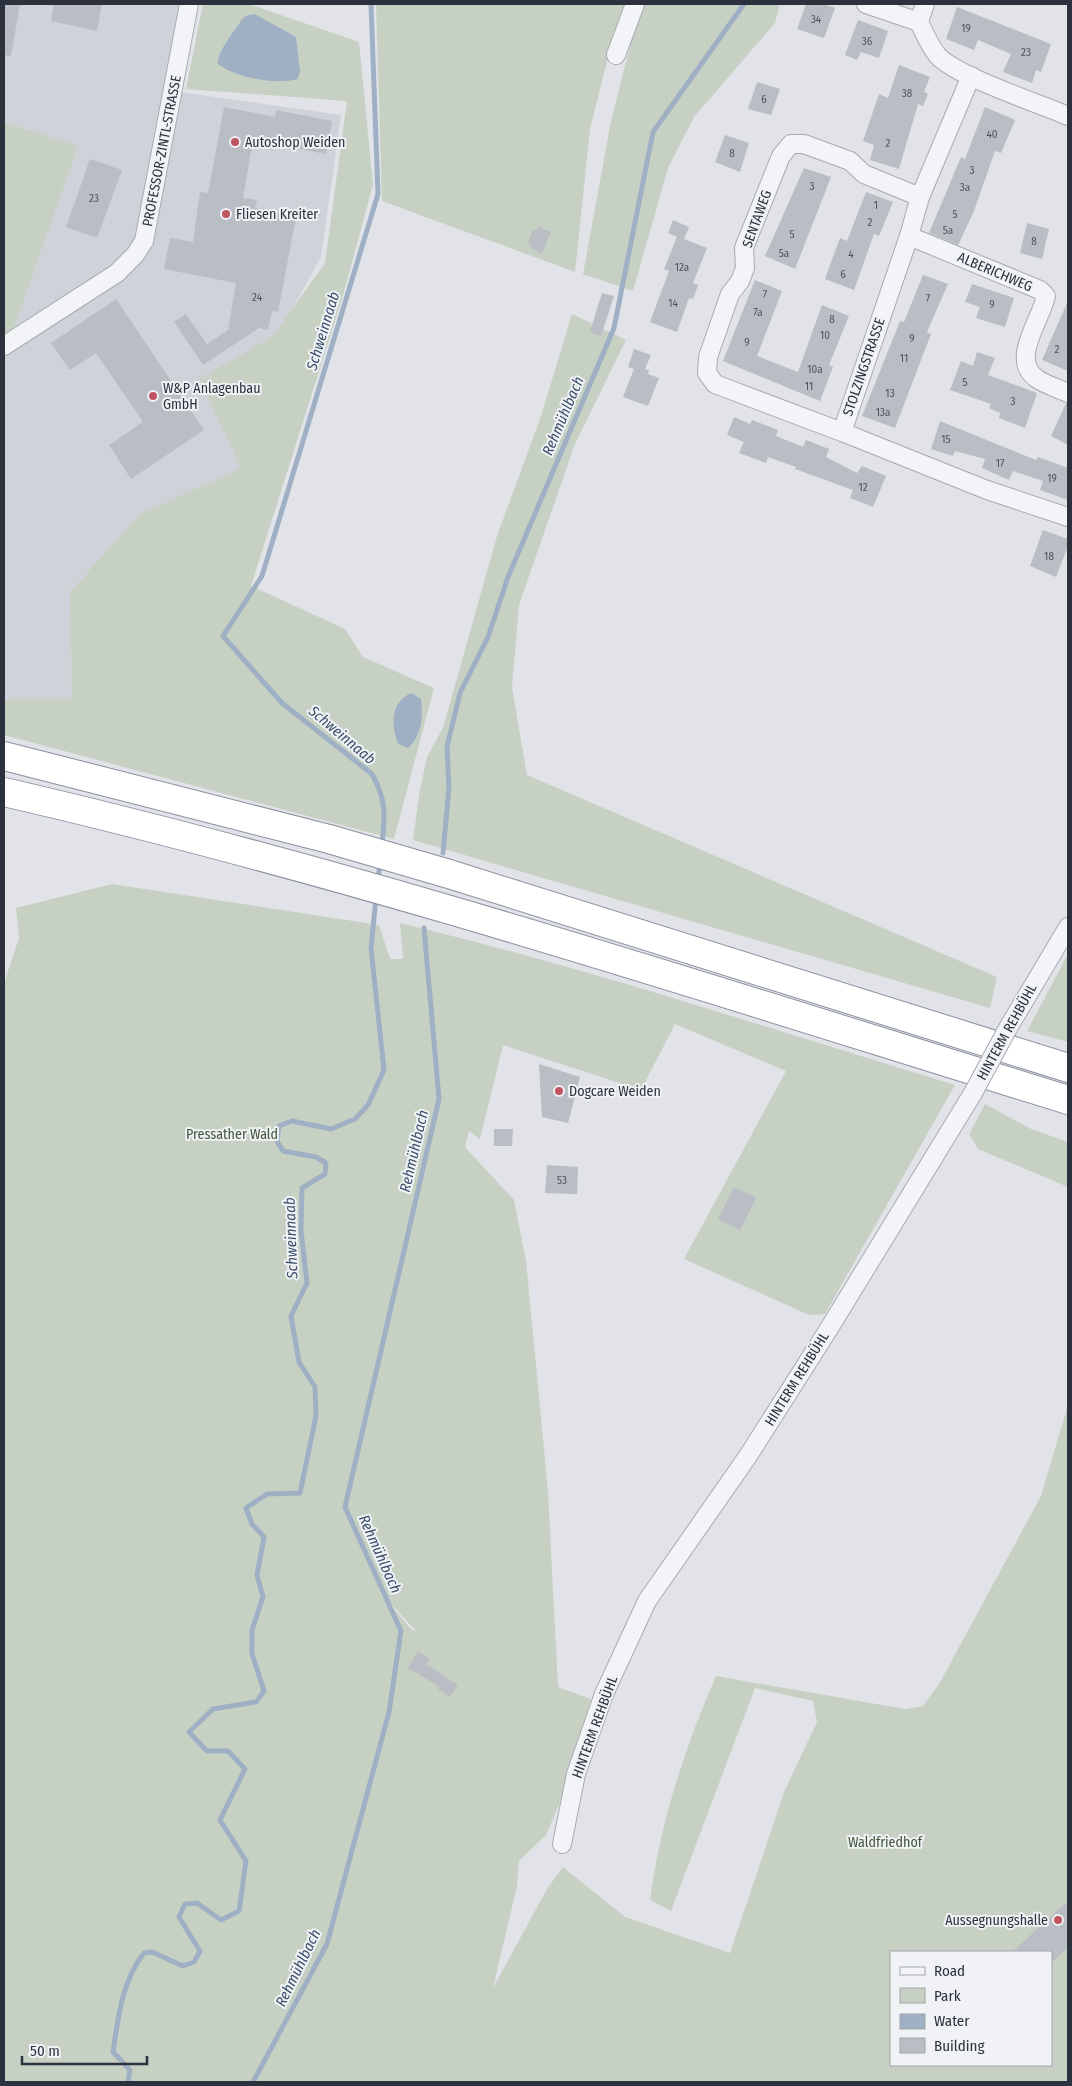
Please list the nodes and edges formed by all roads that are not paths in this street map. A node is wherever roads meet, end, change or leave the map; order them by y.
1 (189, 4) edge
2 (635, 4) edge
3 (866, 4) edge
4 (925, 4) edge
5 (919, 22) junction
6 (616, 55) dead end
7 (971, 76) junction
8 (1068, 116) edge
9 (920, 197) junction
10 (910, 236) junction
11 (4, 346) edge
12 (1068, 393) edge
13 (842, 432) junction
14 (1068, 517) edge
15 (4, 756) edge
16 (4, 792) edge
17 (1068, 927) edge
18 (1068, 1068) edge
19 (1068, 1100) edge
20 (562, 1844) dead end

1 - 11 street, PROFESSOR-ZINTL-STRASSE
2 - 6 street
3 - 5 street
4 - 5 street
5 - 7 street
7 - 8 street
7 - 9 street, STOLZINGSTRASSE
9 - 10 street, STOLZINGSTRASSE
9 - 13 street, SENTAWEG
10 - 12 street, ALBERICHWEG
10 - 13 street, STOLZINGSTRASSE
13 - 14 street, STOLZINGSTRASSE
15 - 18 highway
16 - 19 highway
17 - 20 street, HINTERM REHBÜHL, bridge

